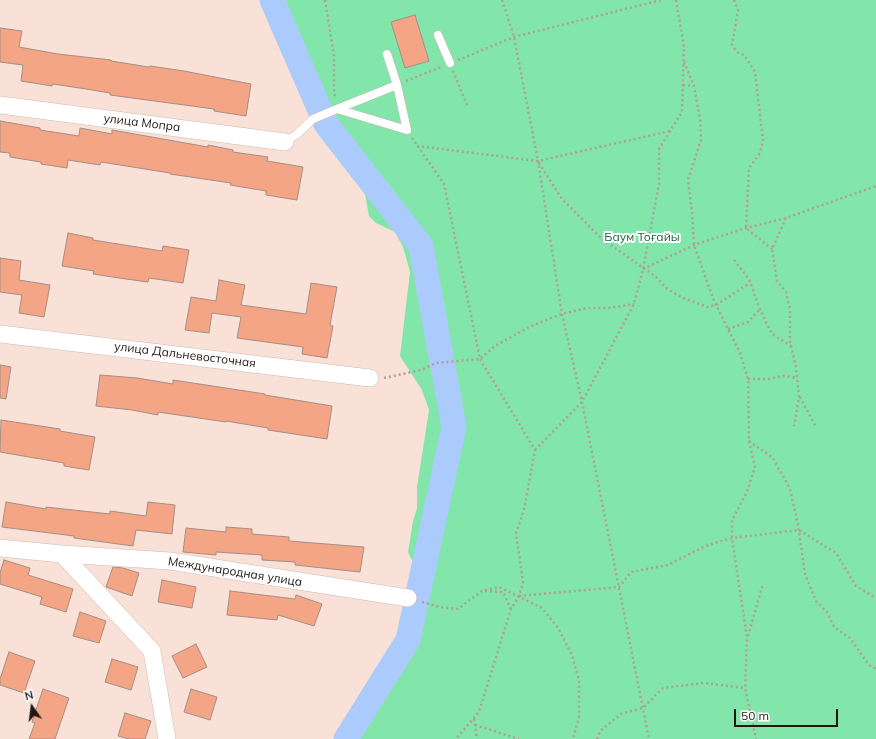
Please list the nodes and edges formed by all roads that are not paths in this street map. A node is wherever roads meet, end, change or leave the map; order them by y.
1 (438, 35) dead end
2 (386, 54) dead end
3 (450, 64) road end
4 (397, 84) junction
5 (0, 105) edge
6 (337, 109) junction
7 (285, 142) joint
8 (0, 334) edge
9 (370, 378) road end
10 (0, 548) edge
11 (62, 554) junction
12 (408, 598) dead end
13 (167, 739) edge

1 - 3 lane
2 - 4 lane
4 - 6 lane
4 - 6 lane
5 - 7 street, улица Мопра
6 - 7 lane
8 - 9 street, улица Дальневосточная
10 - 11 street, Международная улица
11 - 12 street, Международная улица
11 - 13 street

